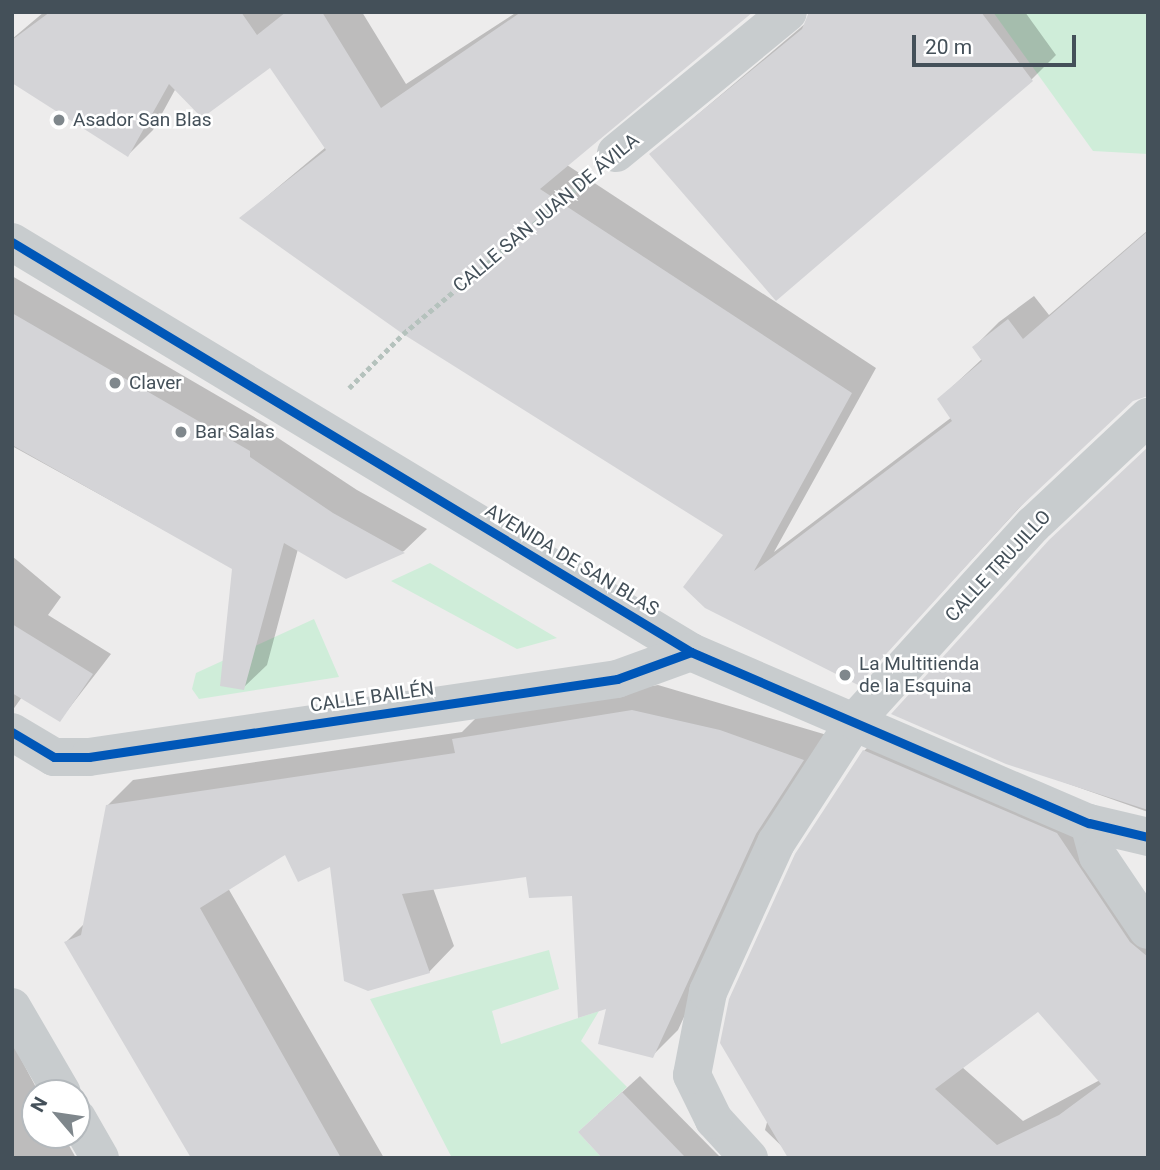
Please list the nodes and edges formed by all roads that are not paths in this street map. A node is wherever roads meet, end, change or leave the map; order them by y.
1 (788, 12) edge
2 (617, 153) road end
3 (12, 242) edge
4 (1148, 417) edge
5 (691, 652) junction
6 (855, 721) junction
7 (12, 732) edge
8 (1088, 823) junction
9 (1148, 836) edge
10 (1148, 930) edge
11 (12, 1007) edge
12 (54, 1079) edge
13 (91, 1142) edge
14 (100, 1158) edge
15 (749, 1158) edge

1 - 2 street, CALLE SAN JUAN DE ÁVILA
3 - 5 street, AVENIDA DE SAN BLAS
4 - 6 street, CALLE TRUJILLO
5 - 6 street, AVENIDA DE SAN BLAS
5 - 7 street, CALLE BAILÉN
6 - 8 street, AVENIDA DE SAN BLAS
6 - 15 street, CALLE TRUJILLO
8 - 9 street, AVENIDA DE SAN BLAS
8 - 10 street
11 - 12 street
13 - 14 street

